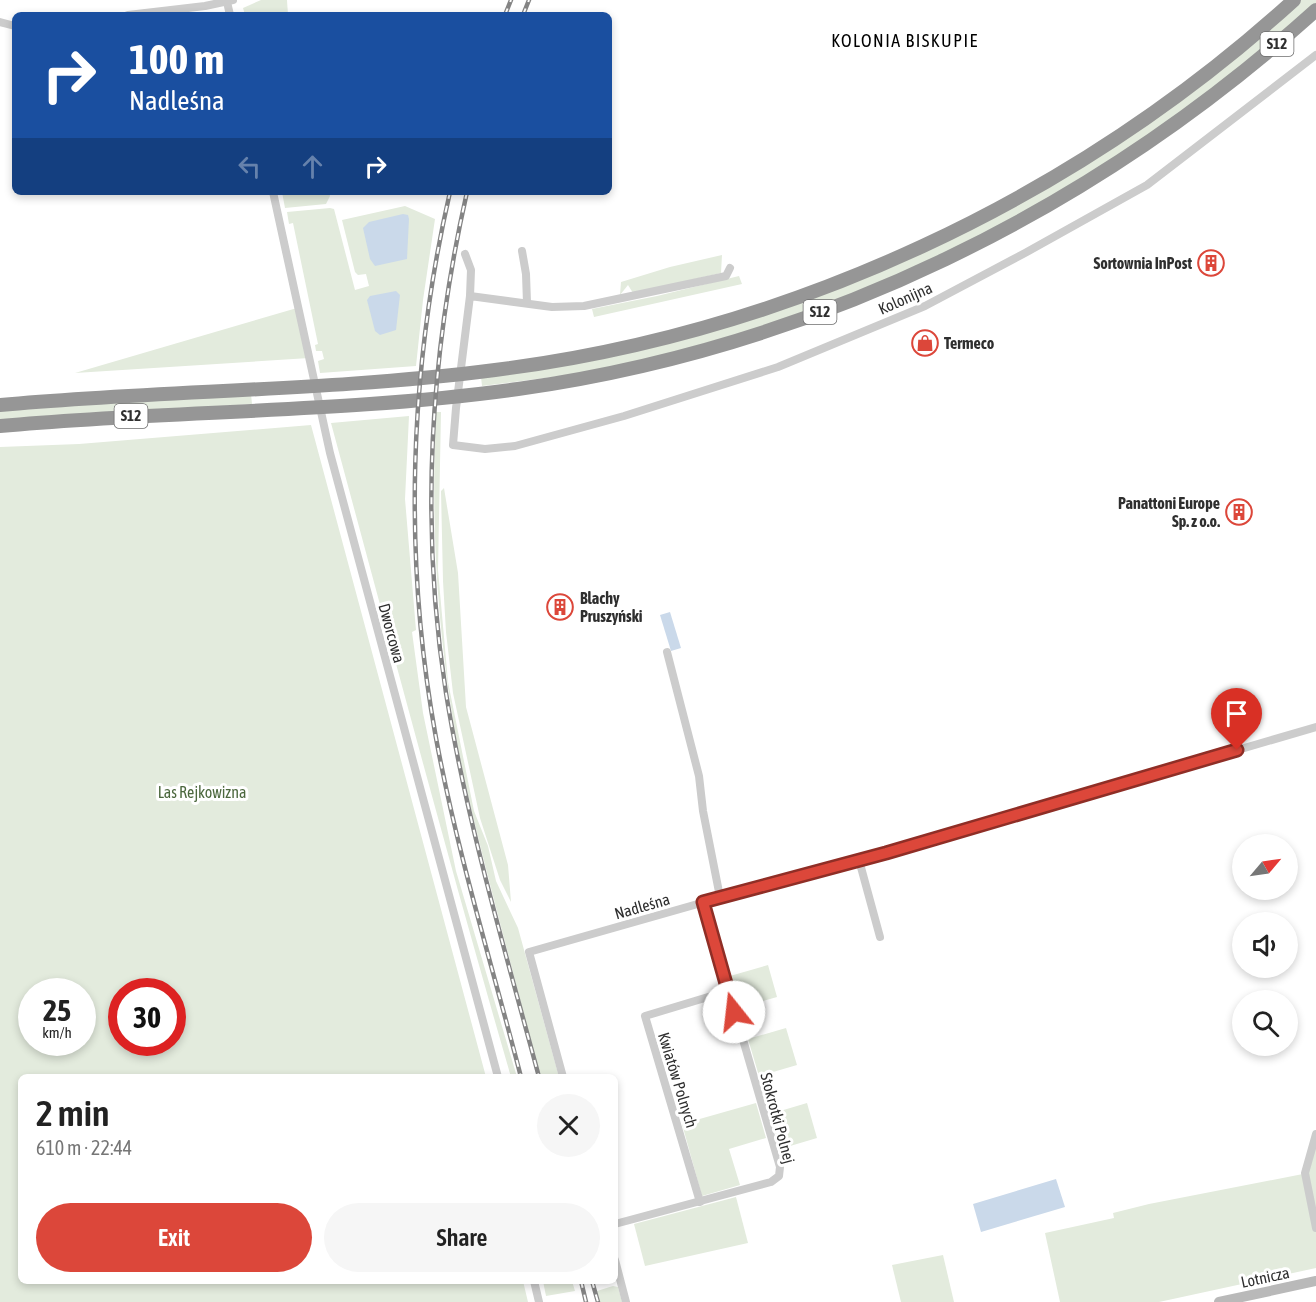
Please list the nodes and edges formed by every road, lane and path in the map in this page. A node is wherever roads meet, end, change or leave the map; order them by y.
1 (1294, 0) edge
2 (230, 1) edge
3 (1316, 10) edge
4 (150, 12) edge
5 (1316, 21) edge
6 (1316, 56) edge
7 (1237, 77) junction
8 (274, 195) edge
9 (522, 251) dead end
10 (465, 254) dead end
11 (729, 268) dead end
12 (470, 296) junction
13 (527, 303) junction
14 (0, 405) edge
15 (0, 426) edge
16 (667, 652) dead end
17 (1316, 727) edge
18 (859, 860) junction
19 (720, 897) junction
20 (703, 902) junction
21 (880, 937) dead end
22 (728, 991) junction
23 (497, 1074) edge
24 (562, 1074) edge
25 (1316, 1134) edge
26 (700, 1202) junction
27 (618, 1223) edge
28 (1316, 1228) edge
29 (618, 1271) edge
30 (1316, 1281) edge
31 (535, 1284) edge
32 (539, 1302) edge
33 (626, 1302) edge
34 (1220, 1302) edge

1 - 14 highway, S12
2 - 4 street
3 - 7 highway, S12
5 - 7 highway
6 - 12 street, Kolonijna
7 - 15 highway, S12
8 - 23 street, Dworcowa
9 - 13 street
10 - 12 street
11 - 13 street
12 - 13 street
16 - 19 street
17 - 18 street, Nadleśna
18 - 19 street, Nadleśna
18 - 21 street
19 - 20 street, Nadleśna
20 - 22 street, Stokrotki Polnej
20 - 24 street, Nadleśna
22 - 26 street, Stokrotki Polnej
22 - 26 street, Kwiatów Polnych
25 - 28 street
26 - 27 street, Stokrotki Polnej
29 - 33 street
30 - 34 main road, Lotnicza
31 - 32 street

